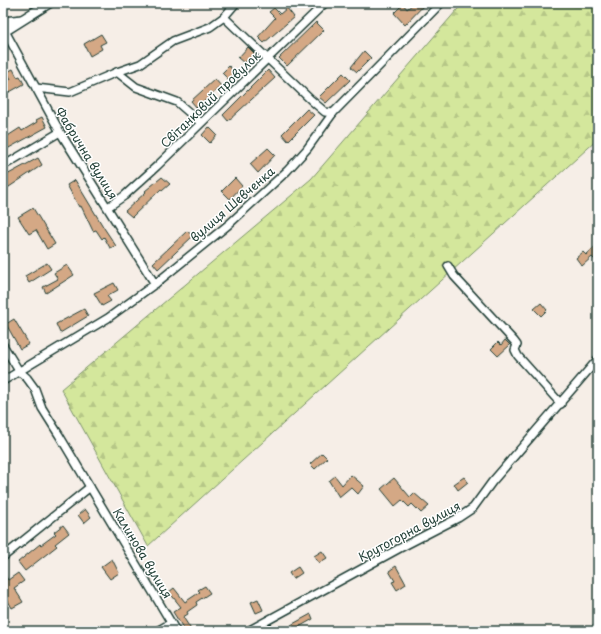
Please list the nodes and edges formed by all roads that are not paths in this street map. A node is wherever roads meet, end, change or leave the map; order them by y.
1 (49, 3) edge
2 (236, 3) edge
3 (324, 3) edge
4 (441, 3) edge
5 (224, 17) junction
6 (22, 19) junction
7 (3, 21) edge
8 (4, 32) edge
9 (268, 58) junction
10 (117, 72) junction
11 (36, 88) junction
12 (333, 113) junction
13 (200, 122) junction
14 (60, 132) junction
15 (3, 166) edge
16 (108, 207) junction
17 (448, 266) dead end
18 (155, 284) junction
19 (3, 345) edge
20 (598, 359) edge
21 (19, 371) junction
22 (3, 381) edge
23 (561, 404) junction
24 (90, 487) junction
25 (3, 557) edge
26 (171, 623) junction
27 (157, 631) edge
28 (176, 631) edge
29 (248, 631) edge

1 - 6 street
2 - 5 street
3 - 9 street, Світанковий провулок
4 - 12 street, вулиця Шевченка
5 - 9 street
5 - 10 street
6 - 7 street
6 - 8 street
8 - 11 street, Фабрична вулиця
9 - 12 street
9 - 13 street, Світанковий провулок
10 - 11 street
10 - 13 street
11 - 14 street, Фабрична вулиця
12 - 18 street, вулиця Шевченка
13 - 16 street, Світанковий провулок
14 - 15 street
14 - 16 street, Фабрична вулиця
16 - 18 street, Фабрична вулиця
17 - 23 street
18 - 21 street, вулиця Шевченка
19 - 21 street
20 - 23 street, Крутогорна вулиця
21 - 22 street, вулиця Шевченка
21 - 24 street, Калинова вулиця
23 - 29 street, Крутогорна вулиця
24 - 25 street
24 - 26 street, Калинова вулиця
26 - 27 street
26 - 28 street, Калинова вулиця

